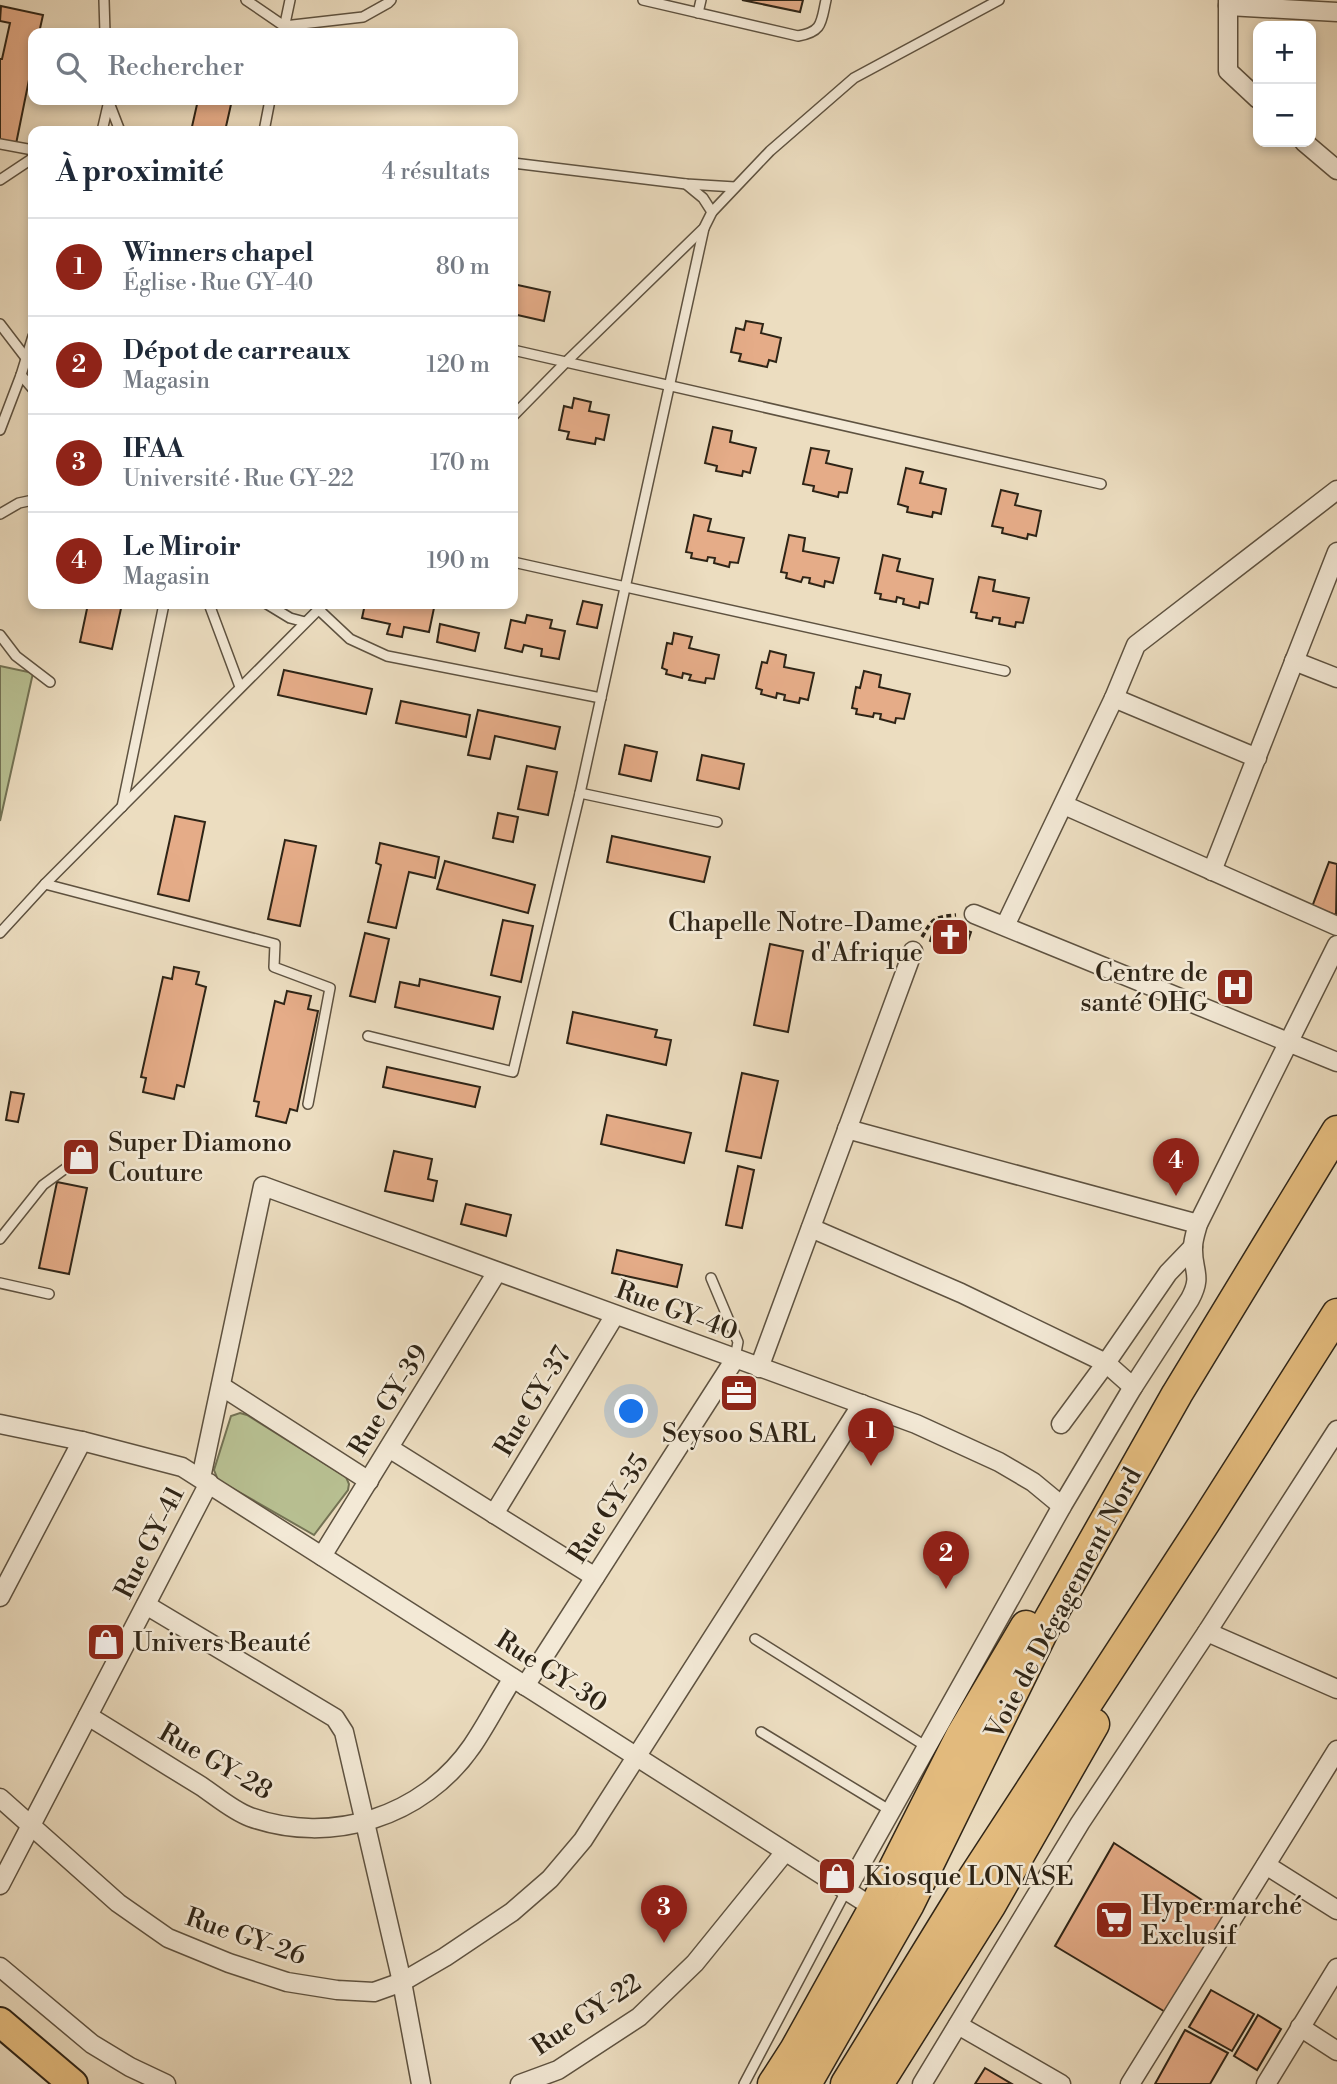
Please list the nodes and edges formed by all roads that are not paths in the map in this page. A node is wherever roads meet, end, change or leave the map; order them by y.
1 (104, 0) edge
2 (246, 0) edge
3 (290, 0) edge
4 (391, 0) edge
5 (642, 0) edge
6 (701, 0) edge
7 (825, 0) edge
8 (999, 0) edge
9 (1228, 3) edge
10 (1337, 12) edge
11 (698, 13) junction
12 (105, 28) edge
13 (281, 28) edge
14 (284, 28) edge
15 (296, 28) edge
16 (1253, 94) edge
17 (107, 105) edge
18 (109, 105) edge
19 (269, 105) edge
20 (103, 126) edge
21 (118, 126) edge
22 (265, 126) edge
23 (0, 144) edge
24 (1310, 147) edge
25 (28, 149) edge
26 (28, 161) edge
27 (518, 164) edge
28 (1337, 170) edge
29 (0, 180) edge
30 (686, 184) junction
31 (736, 187) junction
32 (712, 212) junction
33 (704, 228) junction
34 (0, 324) edge
35 (518, 351) edge
36 (28, 352) edge
37 (26, 358) junction
38 (566, 362) junction
39 (21, 375) junction
40 (28, 383) edge
41 (669, 386) junction
42 (518, 411) edge
43 (0, 430) edge
44 (1101, 484) dead end
45 (1337, 489) edge
46 (28, 501) edge
47 (0, 514) edge
48 (1337, 552) edge
49 (518, 563) edge
50 (624, 588) junction
51 (163, 609) edge
52 (211, 609) edge
53 (275, 609) edge
54 (319, 609) edge
55 (323, 609) edge
56 (305, 622) junction
57 (0, 635) edge
58 (1294, 661) junction
59 (1005, 671) dead end
60 (1337, 678) edge
61 (50, 682) dead end
62 (240, 687) junction
63 (601, 698) junction
64 (1114, 698) junction
65 (1257, 758) junction
66 (580, 793) junction
67 (1064, 804) junction
68 (122, 807) junction
69 (717, 822) dead end
70 (1212, 871) junction
71 (46, 884) junction
72 (974, 914) road end
73 (1004, 926) junction
74 (1337, 926) edge
75 (0, 933) edge
76 (1337, 945) edge
77 (913, 951) road end
78 (368, 1036) dead end
79 (1289, 1042) junction
80 (1337, 1062) edge
81 (308, 1104) dead end
82 (847, 1129) junction
83 (1337, 1131) edge
84 (81, 1157) dead end
85 (263, 1186) joint
86 (1198, 1224) junction
87 (811, 1228) junction
88 (0, 1239) edge
89 (1193, 1247) junction
90 (498, 1272) junction
91 (711, 1278) dead end
92 (0, 1283) edge
93 (49, 1294) dead end
94 (1337, 1314) edge
95 (615, 1315) junction
96 (735, 1359) junction
97 (1106, 1363) junction
98 (759, 1368) junction
99 (221, 1386) junction
100 (1133, 1387) junction
101 (1177, 1394) junction
102 (862, 1404) junction
103 (0, 1424) edge
104 (1061, 1424) dead end
105 (1337, 1430) edge
106 (82, 1441) junction
107 (389, 1448) junction
108 (205, 1481) junction
109 (369, 1481) junction
110 (1062, 1506) junction
111 (1213, 1510) junction
112 (494, 1514) junction
113 (322, 1556) junction
114 (595, 1577) junction
115 (0, 1597) edge
116 (146, 1605) junction
117 (1207, 1632) junction
118 (755, 1639) dead end
119 (519, 1681) junction
120 (1337, 1689) edge
121 (88, 1716) junction
122 (761, 1732) dead end
123 (927, 1747) junction
124 (1337, 1750) edge
125 (637, 1757) junction
126 (0, 1798) edge
127 (891, 1811) junction
128 (364, 1823) junction
129 (31, 1826) junction
130 (785, 1852) junction
131 (1266, 1865) junction
132 (0, 1885) edge
133 (846, 1891) junction
134 (874, 1908) junction
135 (1337, 1910) edge
136 (0, 1967) edge
137 (1337, 1968) edge
138 (402, 1982) junction
139 (0, 2022) edge
140 (958, 2025) junction
141 (1300, 2027) junction
142 (1337, 2051) edge
143 (74, 2084) edge
144 (166, 2084) edge
145 (421, 2084) edge
146 (520, 2084) edge
147 (744, 2084) edge
148 (773, 2084) edge
149 (806, 2084) edge
150 (846, 2084) edge
151 (878, 2084) edge
152 (922, 2084) edge
153 (1061, 2084) edge
154 (1130, 2084) edge
155 (1266, 2084) edge

1 - 12 lane
2 - 13 lane
3 - 14 lane
4 - 15 lane
5 - 11 lane
6 - 11 lane
7 - 11 lane
8 - 31 lane
9 - 10 street
9 - 16 street
17 - 20 lane
18 - 21 lane
19 - 22 lane
23 - 25 lane
24 - 28 street
26 - 29 lane
27 - 30 lane
30 - 31 lane
30 - 32 lane
31 - 32 lane
32 - 33 lane
33 - 38 lane
33 - 41 lane
34 - 37 lane
35 - 38 lane
36 - 37 lane
37 - 39 lane
38 - 41 lane
38 - 42 lane
39 - 40 lane
39 - 43 lane
41 - 44 lane
41 - 50 lane
45 - 64 street
46 - 47 lane
48 - 58 street
49 - 50 lane
50 - 59 lane
50 - 63 lane
51 - 68 lane
52 - 62 lane
53 - 56 lane
54 - 56 lane
55 - 63 lane
56 - 62 lane
57 - 61 lane
58 - 60 street
58 - 65 street
62 - 68 lane
63 - 66 lane
64 - 65 street
64 - 67 street
65 - 70 street
66 - 69 lane
66 - 78 lane
67 - 70 street
67 - 73 street
68 - 71 lane
70 - 74 street
71 - 75 lane
71 - 81 lane
72 - 73 street
73 - 79 street
76 - 79 street
77 - 82 street
79 - 80 street
79 - 86 street
82 - 86 street
82 - 87 street
83 - 101 highway, Voie de Dégagement Nord
84 - 88 lane
85 - 90 street, Rue GY-40
85 - 99 street, Rue GY-41
86 - 89 street
87 - 97 street
87 - 98 street
89 - 97 street
89 - 100 street
90 - 95 street, Rue GY-40
90 - 107 street, Rue GY-39
91 - 96 lane
92 - 93 lane
94 - 111 highway
95 - 96 street, Rue GY-40
95 - 112 street, Rue GY-37
96 - 98 street, Rue GY-40
96 - 114 street, Rue GY-35
97 - 100 street
97 - 104 street
98 - 102 street, Rue GY-40
99 - 108 street, Rue GY-41
99 - 109 street
100 - 110 street
101 - 134 highway
101 - 149 highway, Voie de Dégagement Nord
102 - 110 street, Rue GY-40
102 - 125 street, Rue GY-26
103 - 106 street, Rue GY-30
105 - 117 street
106 - 108 street, Rue GY-30
106 - 115 street
107 - 109 street, Rue GY-39
107 - 112 street
108 - 113 street, Rue GY-30
108 - 116 street, Rue GY-41
109 - 113 street, Rue GY-39
110 - 123 street
111 - 150 highway
111 - 151 highway
112 - 114 street
113 - 119 street, Rue GY-30
114 - 119 street, Rue GY-35
116 - 121 street, Rue GY-41
116 - 128 street
117 - 120 street
117 - 140 street
118 - 123 lane
119 - 125 street, Rue GY-30
119 - 128 street, Rue GY-28
121 - 128 street, Rue GY-28
121 - 129 street, Rue GY-41
122 - 127 lane
123 - 127 street
124 - 131 street
125 - 130 street, Rue GY-30
125 - 138 street, Rue GY-26
126 - 129 street, Rue GY-26
127 - 133 street
128 - 138 street
129 - 132 street, Rue GY-41
129 - 138 street, Rue GY-26
130 - 133 street, Rue GY-30
130 - 146 street, Rue GY-22
131 - 135 street
131 - 154 street
133 - 134 street, Rue GY-30
133 - 147 lane
134 - 148 highway
136 - 144 street
137 - 141 street
138 - 145 street
139 - 143 main road
140 - 152 street
140 - 153 street
141 - 142 street
141 - 155 street

